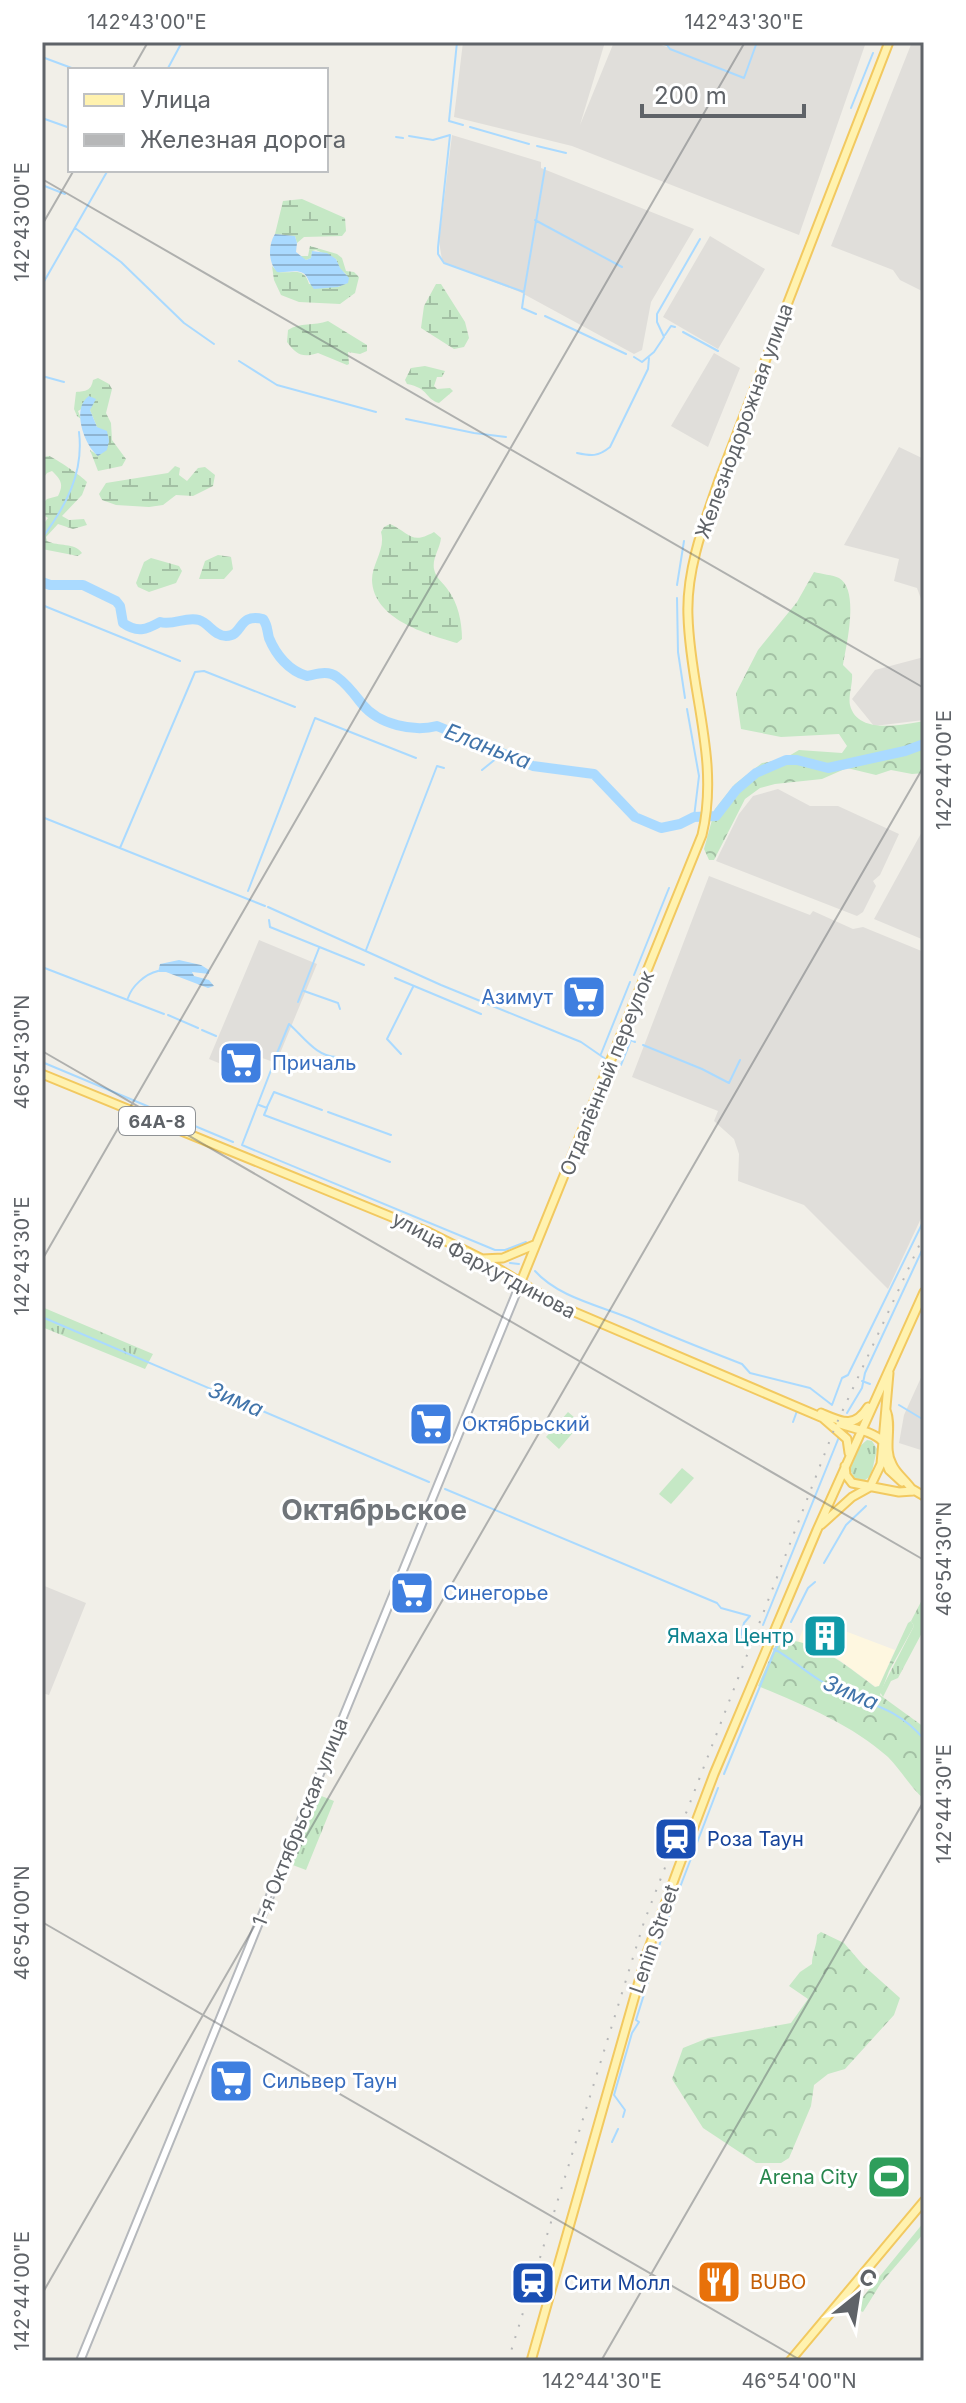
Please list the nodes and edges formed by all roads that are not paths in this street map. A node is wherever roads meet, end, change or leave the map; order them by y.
1 (889, 42) edge
2 (692, 862) joint
3 (42, 1074) edge
4 (536, 1244) junction
5 (482, 1259) junction
6 (520, 1284) junction
7 (924, 1292) edge
8 (890, 1368) junction
9 (763, 1392) junction
10 (876, 1395) junction
11 (885, 1410) junction
12 (823, 1418) junction
13 (862, 1432) junction
14 (882, 1441) junction
15 (882, 1451) junction
16 (845, 1466) junction
17 (870, 1487) junction
18 (913, 1491) junction
19 (924, 1496) edge
20 (817, 1530) junction
21 (924, 2201) edge
22 (80, 2361) edge
23 (531, 2361) edge
24 (790, 2361) edge

1 - 2 main road, Железнодорожная улица
2 - 4 main road, Отдалённый переулок
3 - 5 main road, улица Фархутдинова / 64А-8
4 - 5 main road
4 - 6 main road, Отдалённый переулок
5 - 6 main road, улица Фархутдинова / 64А-8
6 - 9 main road, улица Фархутдинова / 64А-8
6 - 22 street, 1-я Октябрьская улица
7 - 8 main road
8 - 10 main road
8 - 11 main road
9 - 10 main road
9 - 12 main road, улица Фархутдинова / 64А-8
10 - 13 main road
11 - 14 main road
11 - 18 main road
12 - 13 main road
12 - 16 main road, улица Фархутдинова / 64А-8
13 - 14 main road
13 - 16 main road, Lenin Street
14 - 15 main road
15 - 17 main road
15 - 18 main road
16 - 17 main road
16 - 20 main road, Lenin Street
17 - 18 main road
17 - 20 main road, Lenin Street
18 - 19 main road
20 - 23 main road, Lenin Street
21 - 24 main road

